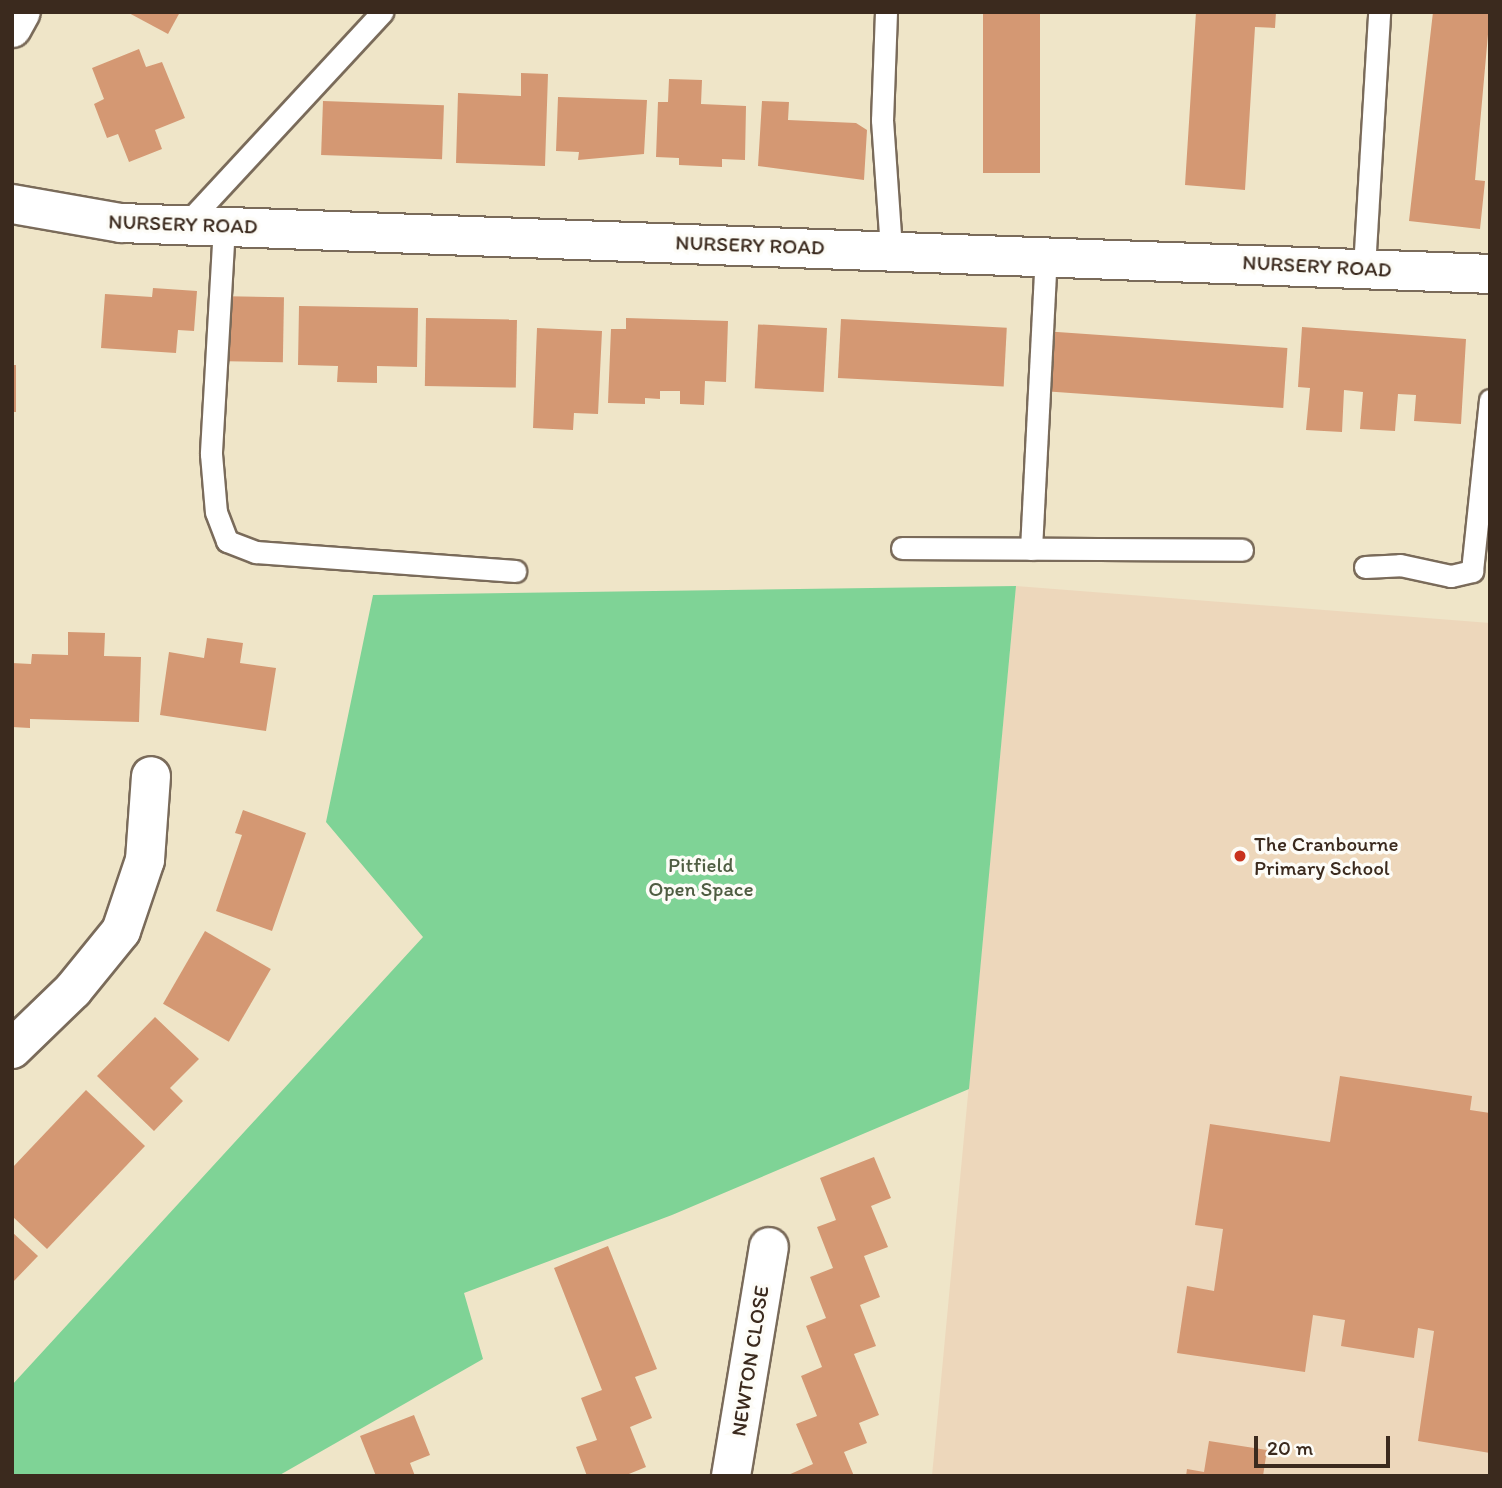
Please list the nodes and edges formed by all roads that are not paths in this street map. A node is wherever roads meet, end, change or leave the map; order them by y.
1 (21, 12) edge
2 (382, 12) edge
3 (887, 12) edge
4 (1379, 12) edge
5 (12, 28) edge
6 (12, 204) edge
7 (186, 224) junction
8 (224, 226) junction
9 (891, 249) junction
10 (1046, 254) junction
11 (1364, 268) junction
12 (1490, 274) edge
13 (1490, 400) edge
14 (902, 548) dead end
15 (1031, 549) junction
16 (1242, 550) dead end
17 (1365, 568) dead end
18 (515, 571) dead end
19 (151, 776) dead end
20 (12, 1049) edge
21 (769, 1247) dead end
22 (731, 1476) edge

1 - 5 street
2 - 7 lane
3 - 9 lane
4 - 11 lane
6 - 7 street, NURSERY ROAD
7 - 8 street, NURSERY ROAD
8 - 9 street, NURSERY ROAD
8 - 18 lane
9 - 10 street, NURSERY ROAD
10 - 11 street, NURSERY ROAD
10 - 15 lane
11 - 12 street, NURSERY ROAD
13 - 17 lane
14 - 15 lane
15 - 16 lane
19 - 20 street
21 - 22 street, NEWTON CLOSE

